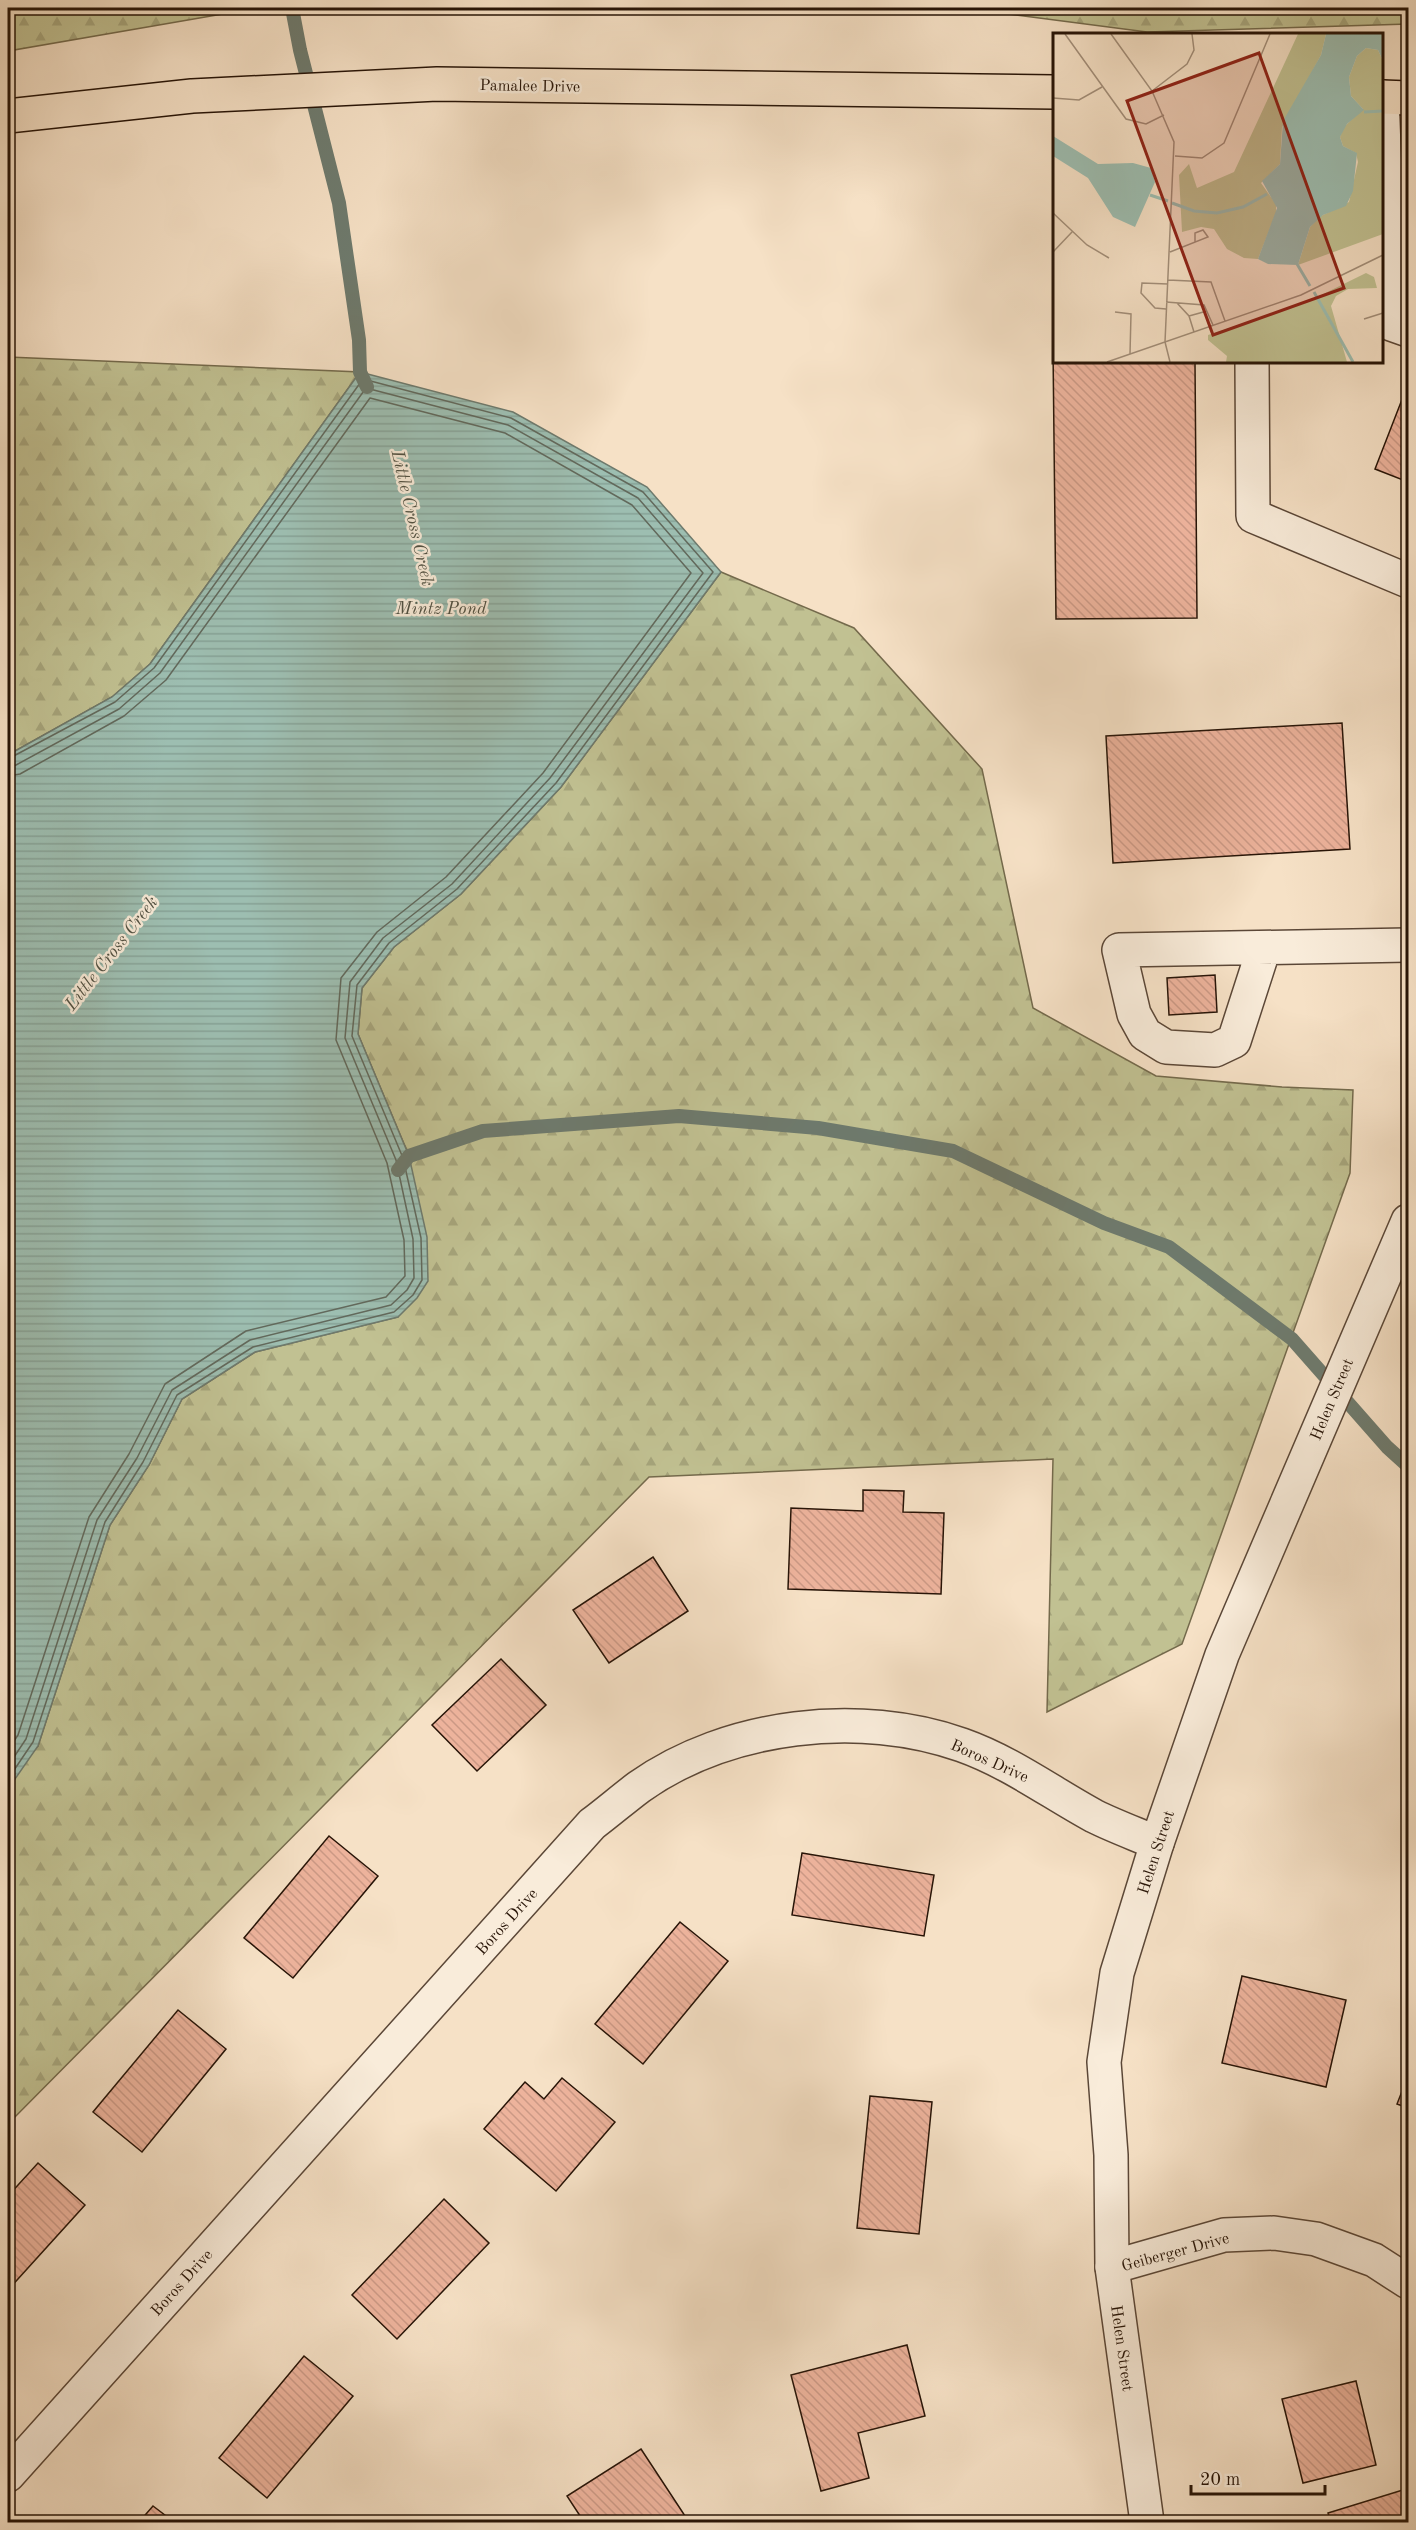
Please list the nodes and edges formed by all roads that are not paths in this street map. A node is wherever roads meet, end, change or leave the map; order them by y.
1 (1053, 92) edge
2 (1383, 97) edge
3 (1408, 98) edge
4 (1383, 106) edge
5 (8, 116) edge
6 (1399, 256) edge
7 (1408, 330) edge
8 (1252, 363) edge
9 (1408, 581) edge
10 (1408, 945) edge
11 (1264, 948) junction
12 (1408, 1221) edge
13 (1157, 1843) junction
14 (1112, 2267) junction
15 (1408, 2282) edge
16 (8, 2475) edge
17 (1147, 2523) edge

1 - 5 main road, Pamalee Drive
2 - 3 main road
4 - 6 street
6 - 7 street
8 - 9 street
10 - 11 street
11 - 11 street
12 - 13 street, Helen Street
13 - 14 street, Helen Street
13 - 16 street, Boros Drive
14 - 15 street, Geiberger Drive
14 - 17 street, Helen Street

